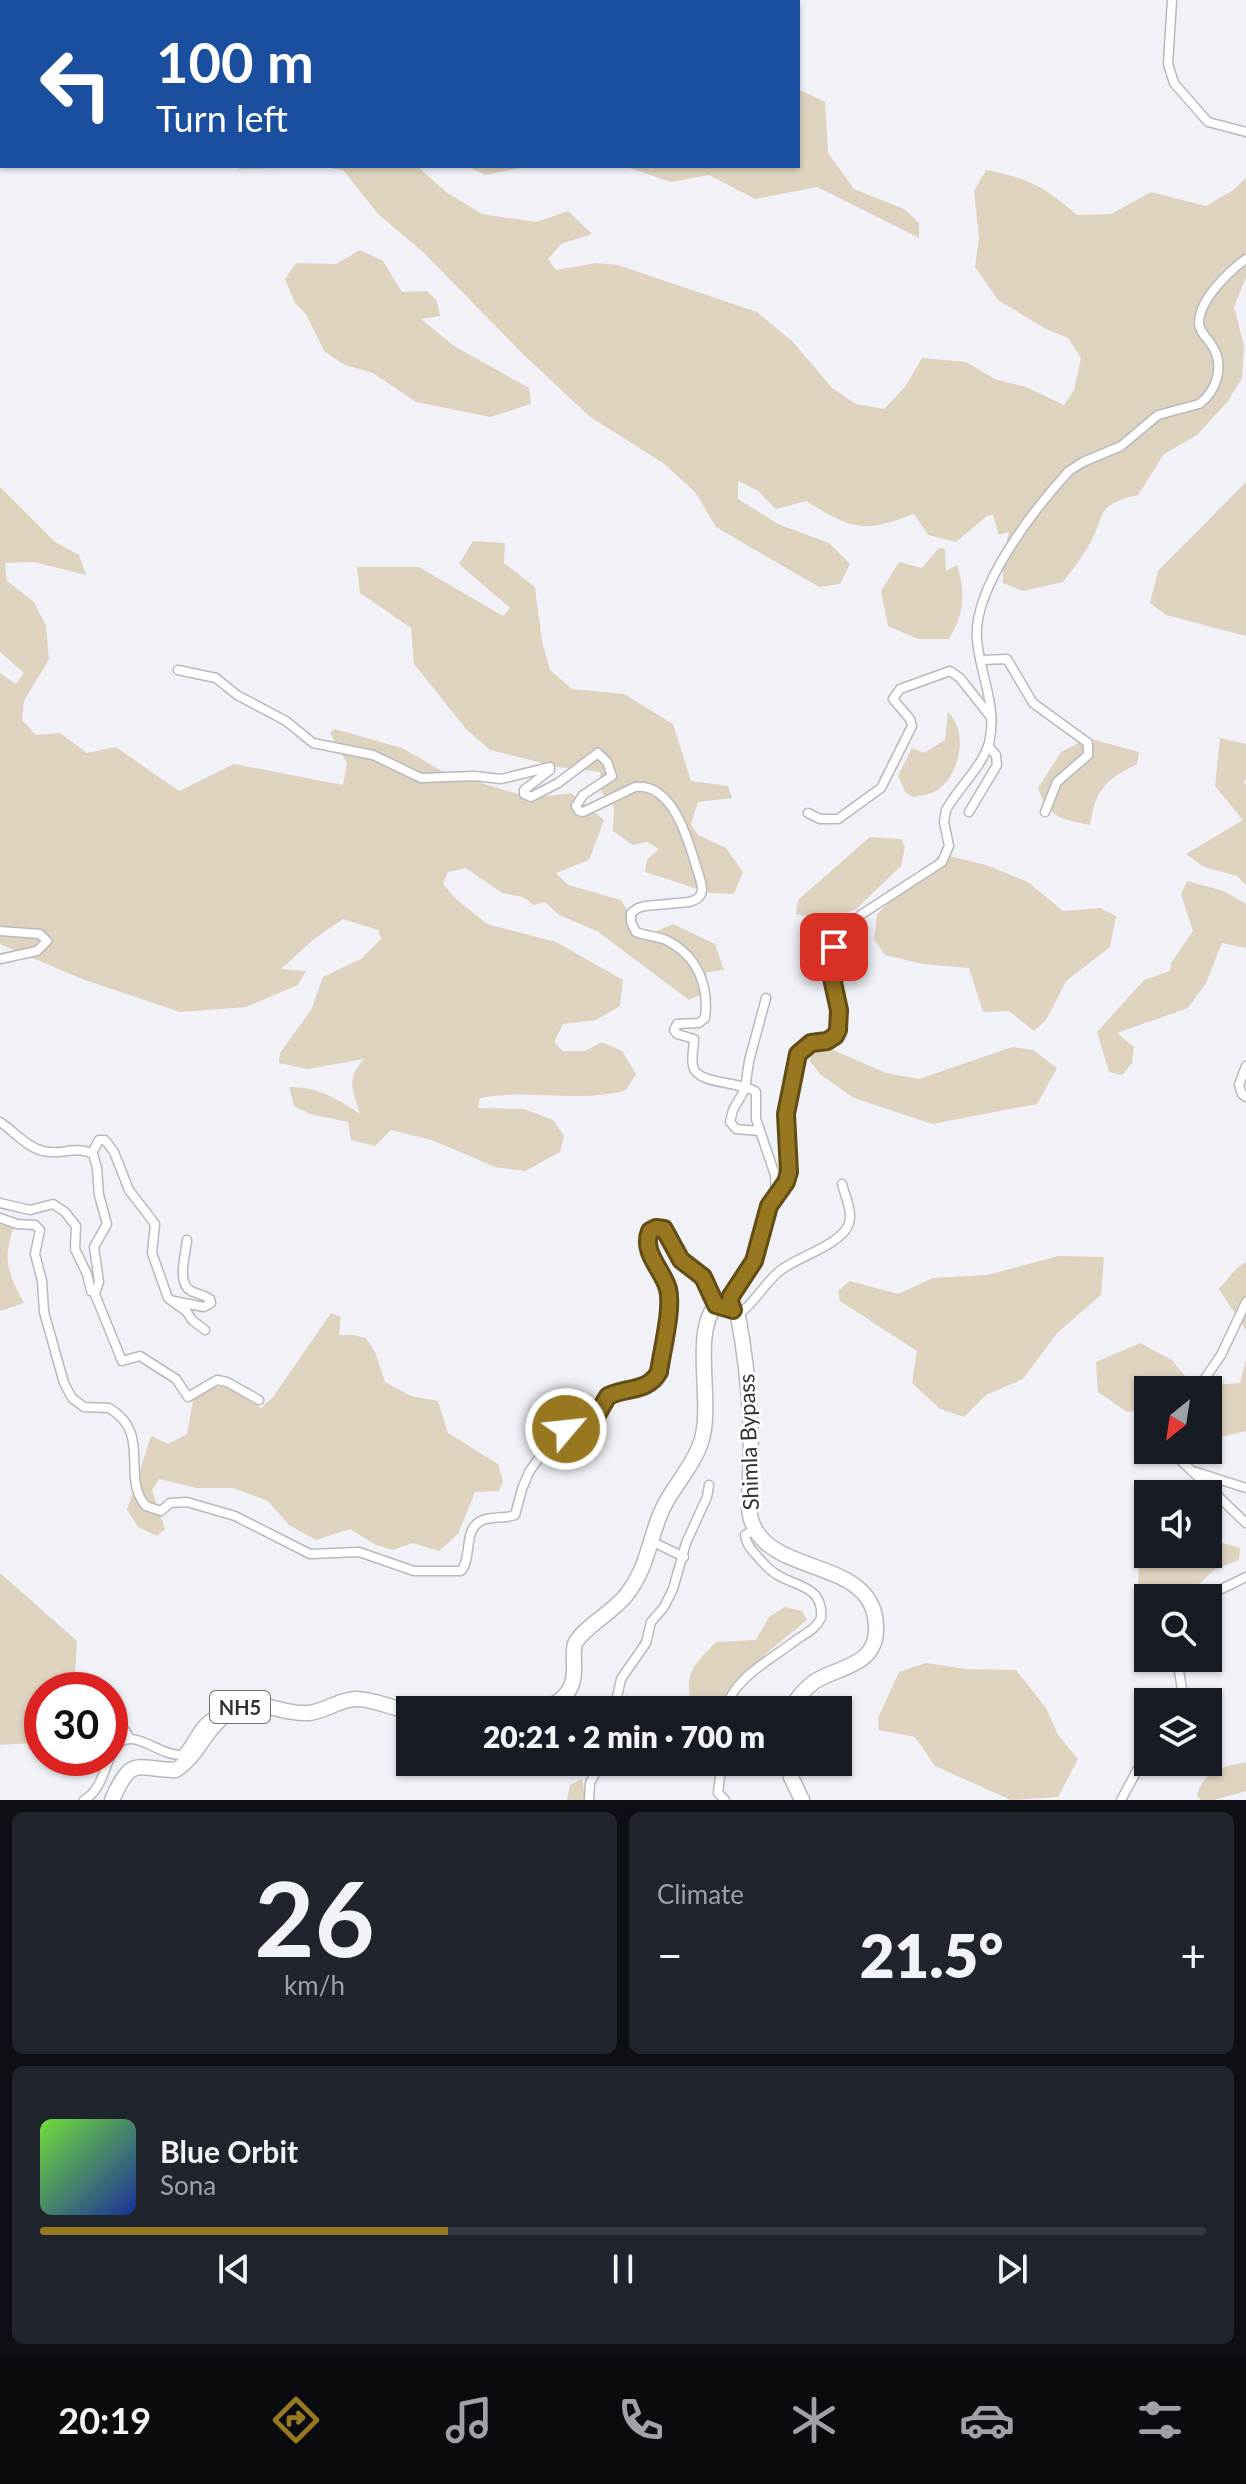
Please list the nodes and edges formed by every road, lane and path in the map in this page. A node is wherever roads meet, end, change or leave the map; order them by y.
1 (1172, 0) edge
2 (1246, 132) edge
3 (1246, 259) edge
4 (982, 660) junction
5 (178, 670) dead end
6 (991, 717) junction
7 (988, 746) junction
8 (969, 812) dead end
9 (1045, 812) dead end
10 (808, 813) dead end
11 (0, 931) edge
12 (0, 959) edge
13 (766, 998) dead end
14 (1246, 1066) edge
15 (746, 1086) junction
16 (1246, 1097) edge
17 (0, 1122) edge
18 (759, 1131) junction
19 (92, 1153) junction
20 (842, 1184) dead end
21 (776, 1196) junction
22 (0, 1203) edge
23 (0, 1218) edge
24 (187, 1240) dead end
25 (94, 1292) junction
26 (169, 1300) junction
27 (1246, 1302) edge
28 (716, 1305) junction
29 (735, 1313) junction
30 (205, 1330) dead end
31 (1207, 1376) edge
32 (259, 1400) dead end
33 (1185, 1464) edge
34 (1192, 1470) junction
35 (709, 1485) dead end
36 (1246, 1488) edge
37 (1246, 1523) edge
38 (754, 1530) junction
39 (653, 1542) junction
40 (684, 1557) junction
41 (1246, 1577) edge
42 (1222, 1589) edge
43 (565, 1696) edge
44 (617, 1696) edge
45 (731, 1696) edge
46 (799, 1696) edge
47 (396, 1707) edge
48 (229, 1712) junction
49 (129, 1737) joint
50 (594, 1776) edge
51 (720, 1776) edge
52 (791, 1776) edge
53 (1134, 1776) edge
54 (84, 1800) edge
55 (112, 1800) edge
56 (589, 1800) edge
57 (725, 1800) edge
58 (802, 1800) edge
59 (1121, 1800) edge

1 - 2 street
3 - 4 street
4 - 6 street
4 - 9 street
5 - 15 street
6 - 7 street
6 - 10 street
7 - 8 street
7 - 21 street
11 - 12 street
13 - 15 street
14 - 16 street
15 - 18 street
15 - 18 street
17 - 19 street
18 - 21 street
19 - 25 street
19 - 26 street
20 - 29 street
21 - 29 street
22 - 25 street
23 - 28 street
24 - 26 street
25 - 32 street
26 - 30 street
27 - 31 street
28 - 29 highway
28 - 39 highway, Shimla Bypass
29 - 38 highway, Shimla Bypass
33 - 34 street
34 - 36 street
34 - 37 street
35 - 40 street
38 - 45 street
38 - 46 highway, Shimla Bypass
39 - 40 street
39 - 43 highway, Shimla Bypass
40 - 44 street
41 - 42 street
47 - 48 highway, NH5
48 - 49 street
48 - 55 highway, NH5
49 - 54 street
50 - 56 street
51 - 57 street
52 - 58 highway
53 - 59 street

